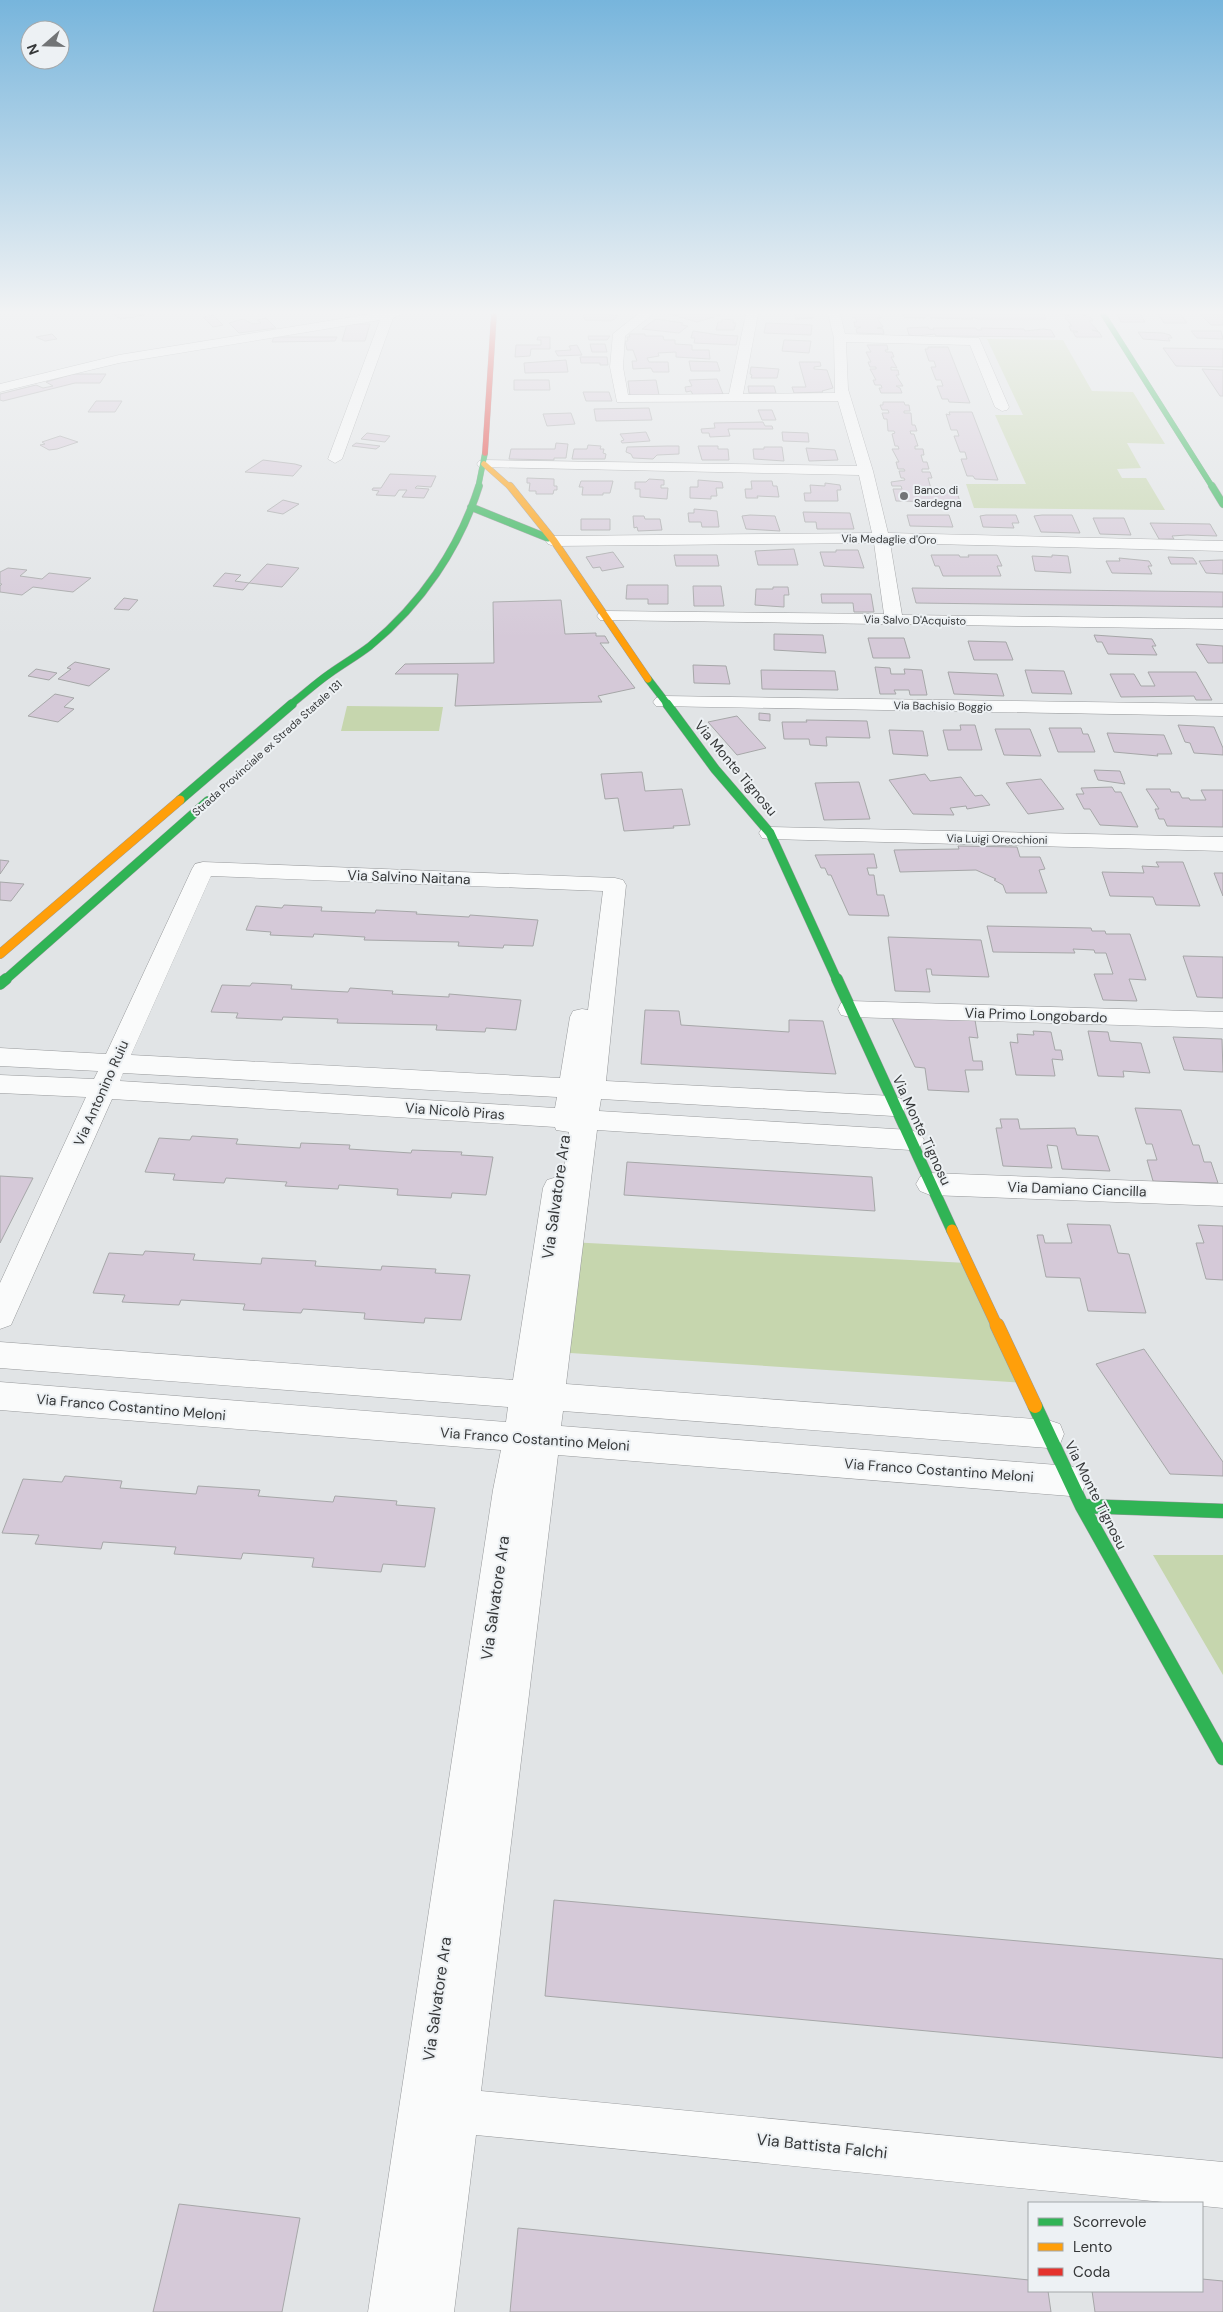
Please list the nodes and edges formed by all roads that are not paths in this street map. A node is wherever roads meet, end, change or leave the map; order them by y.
1 (349, 422) edge
2 (486, 422) edge
3 (851, 422) edge
4 (1171, 422) edge
5 (335, 459) dead end
6 (484, 464) junction
7 (866, 471) junction
8 (1223, 504) edge
9 (524, 506) junction
10 (471, 507) junction
11 (509, 521) junction
12 (492, 527) dead end
13 (474, 533) dead end
14 (881, 538) junction
15 (458, 540) junction
16 (554, 541) junction
17 (1223, 546) edge
18 (606, 616) junction
19 (894, 620) junction
20 (1223, 624) edge
21 (370, 646) junction
22 (344, 679) dead end
23 (663, 702) junction
24 (1223, 710) edge
25 (214, 796) dead end
26 (770, 833) junction
27 (1223, 844) edge
28 (203, 869) joint
29 (608, 885) joint
30 (0, 954) edge
31 (0, 984) edge
32 (850, 1009) junction
33 (1223, 1020) edge
34 (0, 1057) edge
35 (115, 1061) junction
36 (0, 1084) edge
37 (103, 1088) junction
38 (579, 1103) junction
39 (893, 1106) junction
40 (910, 1140) junction
41 (930, 1184) junction
42 (1223, 1195) edge
43 (0, 1316) edge
44 (0, 1355) edge
45 (0, 1396) edge
46 (538, 1396) junction
47 (1048, 1434) junction
48 (532, 1438) junction
49 (1076, 1493) junction
50 (1223, 1511) edge
51 (1223, 1758) edge
52 (439, 2109) junction
53 (1223, 2185) edge
54 (392, 2312) edge
55 (430, 2312) edge

1 - 5 street
2 - 6 street
3 - 7 street
4 - 8 street
6 - 7 street
6 - 9 street, Via Monte Tignosu
6 - 10 street
7 - 14 street
9 - 10 street
9 - 11 street
9 - 16 street, Via Monte Tignosu
10 - 11 street, Via Monte Tignosu
10 - 15 street
11 - 12 street
11 - 16 street, Via Monte Tignosu
13 - 15 street
14 - 16 street, Via Medaglie d'Oro
14 - 17 street, Via Medaglie d'Oro
14 - 19 street
15 - 21 street
16 - 18 street, Via Monte Tignosu
18 - 19 street, Via Salvo D'Acquisto
18 - 23 street, Via Monte Tignosu
19 - 20 street, Via Salvo D'Acquisto
21 - 22 street, Strada Provinciale ex Strada Statale 131
21 - 30 street, Strada Provinciale ex Strada Statale 131
23 - 24 street, Via Bachisio Boggio
23 - 26 street, Via Monte Tignosu
25 - 31 street, Strada Provinciale ex Strada Statale 131
26 - 27 street, Via Luigi Orecchioni
26 - 32 street, Via Monte Tignosu
28 - 29 street, Via Salvino Naitana
28 - 35 street, Via Antonino Ruiu
29 - 38 street, Via Salvatore Ara
32 - 33 street, Via Primo Longobardo
32 - 39 street, Via Monte Tignosu
34 - 35 street, Via Nicolò Piras
35 - 37 street, Via Antonino Ruiu
35 - 38 street, Via Nicolò Piras
36 - 37 street, Via Nicolò Piras
37 - 38 street, Via Nicolò Piras
37 - 43 street, Via Antonino Ruiu
38 - 39 street, Via Nicolò Piras
38 - 40 street, Via Nicolò Piras
38 - 46 street, Via Salvatore Ara
39 - 40 street, Via Monte Tignosu
40 - 41 street, Via Monte Tignosu
41 - 42 street, Via Damiano Ciancilla
41 - 47 street, Via Monte Tignosu
44 - 46 street
45 - 48 street, Via Franco Costantino Meloni
46 - 47 street
46 - 48 street, Via Salvatore Ara
47 - 49 street, Via Monte Tignosu
48 - 49 street, Via Franco Costantino Meloni
48 - 52 street, Via Salvatore Ara
49 - 50 street
49 - 51 street, Via Monte Tignosu
52 - 53 street, Via Battista Falchi
52 - 54 street, Via Salvatore Ara
52 - 55 street, Via Salvatore Ara

